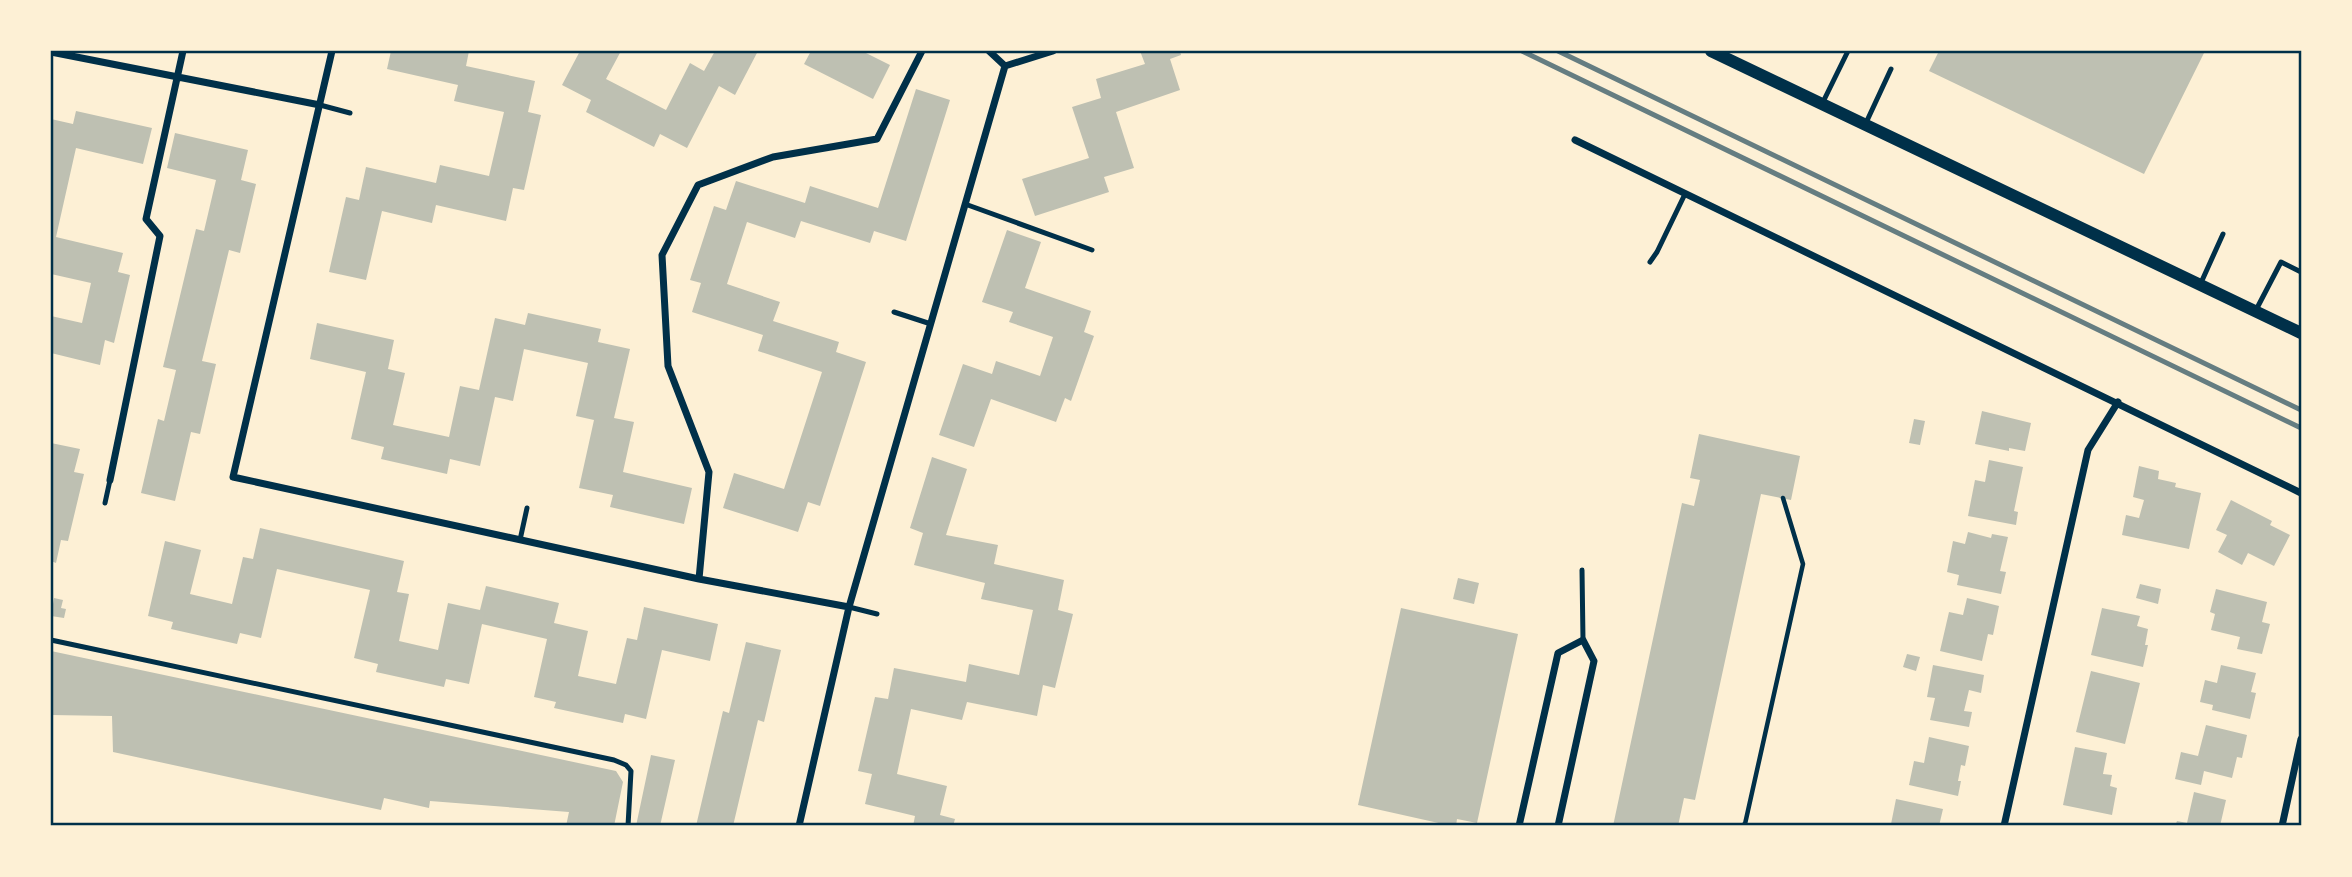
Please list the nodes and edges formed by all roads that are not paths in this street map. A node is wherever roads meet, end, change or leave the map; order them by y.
1 (183, 51) edge
2 (332, 51) edge
3 (922, 51) edge
4 (989, 51) edge
5 (1053, 51) edge
6 (1711, 51) edge
7 (1849, 51) edge
8 (51, 52) edge
9 (1005, 66) junction
10 (1891, 69) dead end
11 (178, 79) junction
12 (1822, 104) junction
13 (320, 105) junction
14 (350, 113) dead end
15 (1865, 125) junction
16 (1575, 140) dead end
17 (1685, 194) junction
18 (965, 204) junction
19 (2223, 234) dead end
20 (1092, 250) dead end
21 (1650, 262) dead end
22 (2301, 272) edge
23 (2200, 285) junction
24 (2255, 311) junction
25 (894, 312) dead end
26 (931, 324) junction
27 (2301, 333) edge
28 (2118, 402) junction
29 (110, 480) joint
30 (2301, 493) edge
31 (105, 503) dead end
32 (527, 508) dead end
33 (520, 540) junction
34 (1582, 570) dead end
35 (699, 579) junction
36 (849, 607) junction
37 (877, 614) dead end
38 (51, 640) edge
39 (1583, 640) junction
40 (2301, 739) edge
41 (628, 826) edge
42 (799, 826) edge
43 (1519, 826) edge
44 (1558, 826) edge
45 (2004, 826) edge
46 (2282, 826) edge

1 - 11 street
2 - 13 street
3 - 35 street
4 - 9 street
5 - 9 street
6 - 12 street
7 - 12 lane
8 - 11 street
9 - 18 street
10 - 15 lane
11 - 13 street
11 - 29 street
12 - 15 street
13 - 14 lane
13 - 33 street
15 - 23 street
16 - 17 street
17 - 21 lane
17 - 28 street
18 - 20 lane
18 - 26 street
19 - 23 lane
22 - 24 lane
23 - 24 street
24 - 27 street
25 - 26 lane
26 - 36 street
28 - 30 street
28 - 45 street
29 - 31 lane
32 - 33 lane
33 - 35 street
34 - 39 lane
35 - 36 street
36 - 37 lane
36 - 42 street
38 - 41 lane
39 - 43 street
39 - 44 street
40 - 46 street

